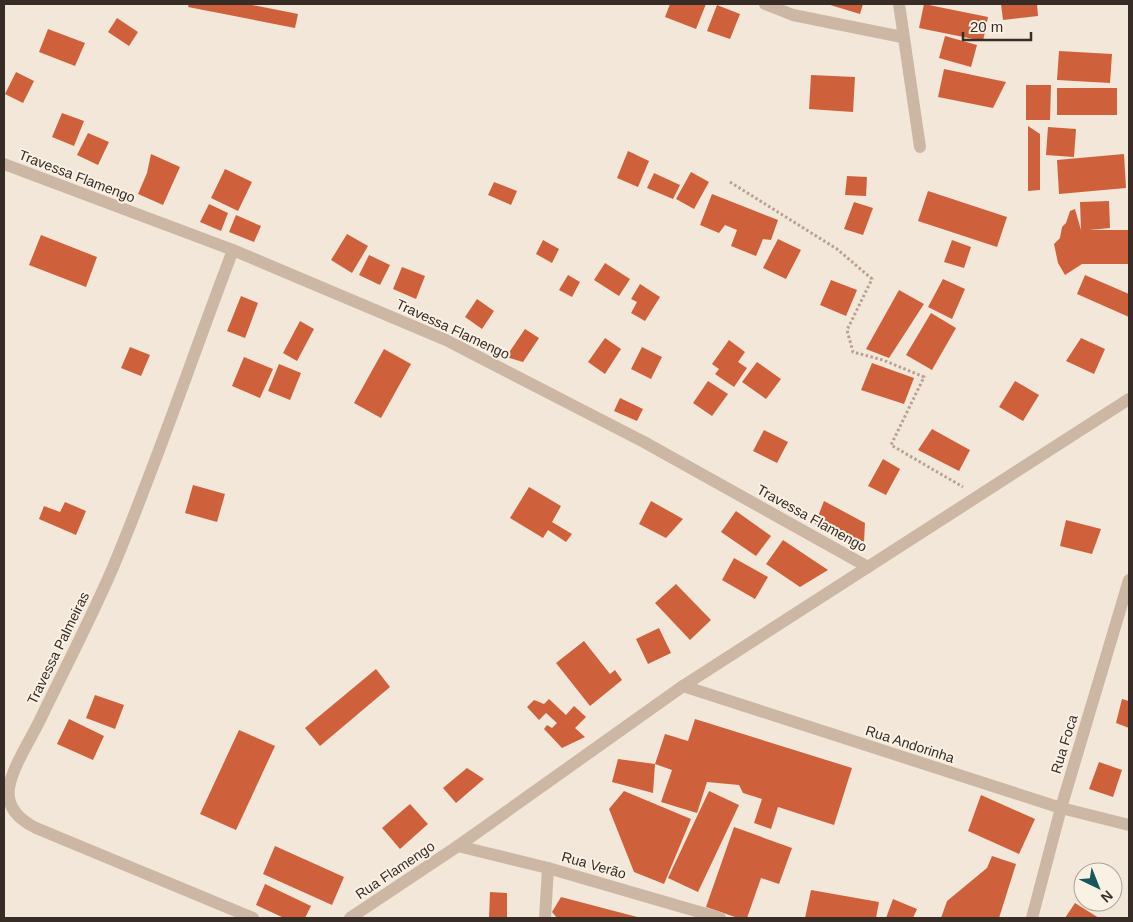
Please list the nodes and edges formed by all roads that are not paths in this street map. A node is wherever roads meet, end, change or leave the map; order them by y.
1 (765, 4) edge
2 (899, 4) edge
3 (902, 37) junction
4 (920, 147) dead end
5 (4, 164) edge
6 (233, 250) junction
7 (1129, 399) edge
8 (868, 567) junction
9 (1129, 580) edge
10 (1125, 608) edge
11 (683, 686) junction
12 (1061, 808) junction
13 (1129, 826) edge
14 (458, 846) junction
15 (548, 868) junction
16 (253, 918) edge
17 (350, 918) edge
18 (545, 918) edge
19 (720, 918) edge
20 (1032, 918) edge

1 - 3 street
2 - 3 street
3 - 4 street
5 - 6 street, Travessa Flamengo
6 - 8 street, Travessa Flamengo
6 - 16 street, Travessa Palmeiras
7 - 8 street, Rua Flamengo
8 - 11 street, Rua Flamengo
9 - 10 street, Rua Foca
10 - 12 street, Rua Foca
11 - 12 street, Rua Andorinha
11 - 14 street, Rua Flamengo
12 - 13 street, Rua Andorinha
12 - 20 street, Rua Foca
14 - 15 street, Rua Verão
14 - 17 street, Rua Flamengo
15 - 18 street
15 - 19 street, Rua Verão

